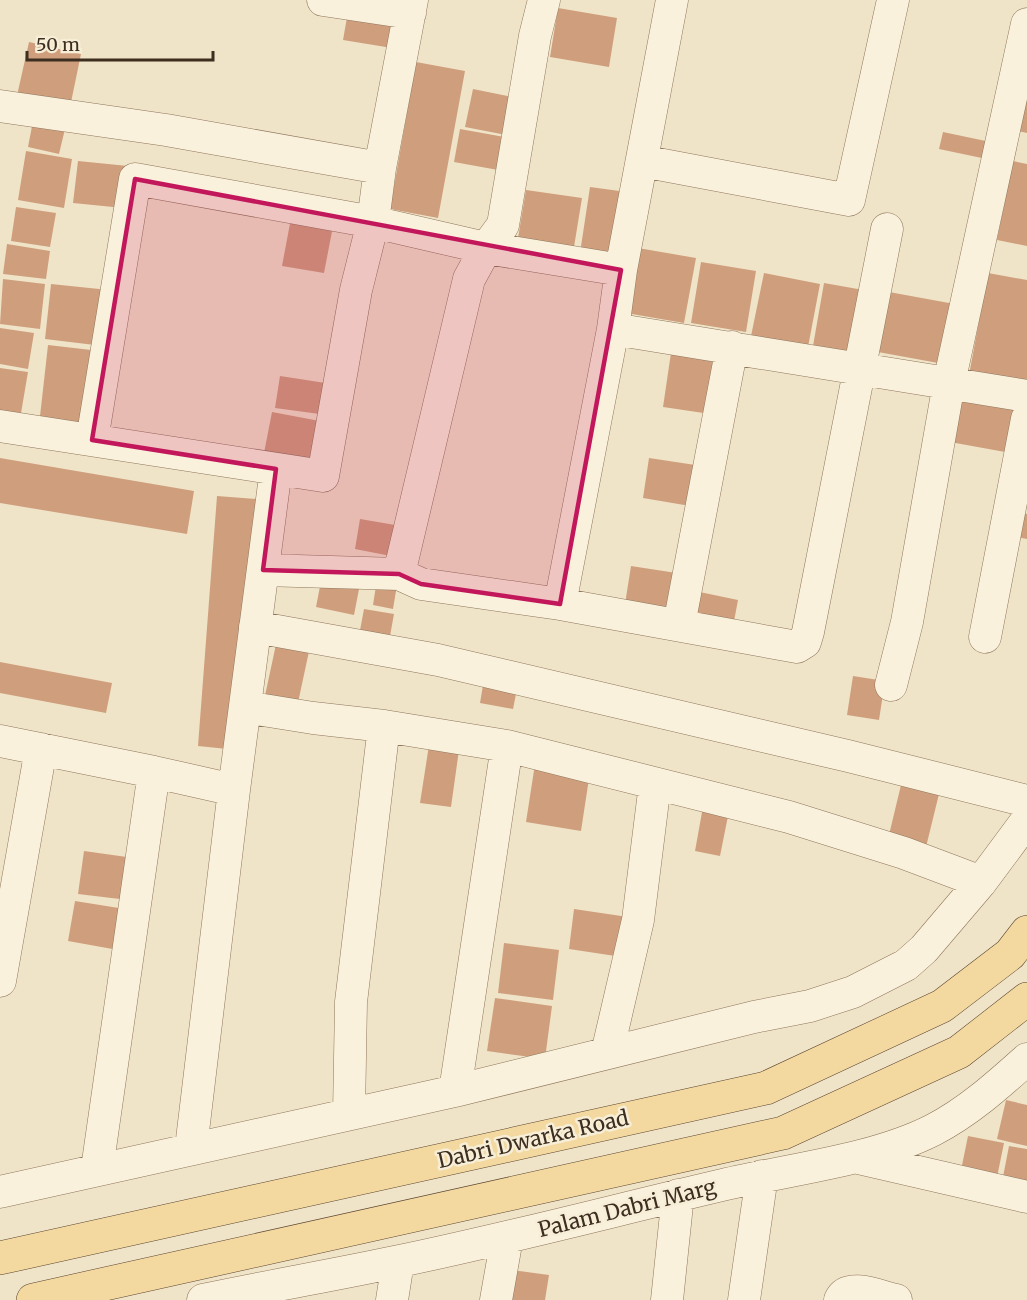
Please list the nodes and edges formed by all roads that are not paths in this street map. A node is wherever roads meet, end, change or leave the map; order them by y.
1 (323, 0) edge
2 (544, 0) edge
3 (672, 0) edge
4 (892, 0) edge
5 (411, 7) edge
6 (1027, 24) edge
7 (0, 106) edge
8 (642, 161) junction
9 (380, 168) junction
10 (373, 222) junction
11 (887, 229) dead end
12 (486, 248) junction
13 (621, 270) junction
14 (613, 329) junction
15 (732, 347) junction
16 (860, 369) junction
17 (949, 382) junction
18 (1027, 396) edge
19 (1027, 419) edge
20 (0, 426) edge
21 (92, 440) junction
22 (276, 469) junction
23 (262, 570) junction
24 (399, 574) junction
25 (560, 604) junction
26 (679, 625) junction
27 (255, 627) junction
28 (986, 637) dead end
29 (891, 685) dead end
30 (245, 707) junction
31 (384, 726) junction
32 (0, 741) edge
33 (507, 746) junction
34 (41, 749) junction
35 (154, 772) junction
36 (655, 784) junction
37 (234, 790) junction
38 (1027, 801) edge
39 (1027, 820) edge
40 (981, 882) junction
41 (1027, 932) edge
42 (0, 981) edge
43 (1027, 999) edge
44 (607, 1053) junction
45 (1027, 1059) edge
46 (455, 1091) junction
47 (349, 1114) junction
48 (191, 1148) junction
49 (852, 1156) junction
50 (97, 1169) junction
51 (762, 1176) junction
52 (0, 1192) edge
53 (678, 1196) junction
54 (1027, 1197) edge
55 (507, 1238) junction
56 (0, 1258) edge
57 (398, 1262) junction
58 (274, 1293) edge
59 (33, 1300) edge
60 (203, 1300) edge
61 (392, 1300) edge
62 (496, 1300) edge
63 (667, 1300) edge
64 (744, 1300) edge
65 (840, 1300) edge
66 (896, 1300) edge

1 - 5 street
2 - 12 street
3 - 8 street
4 - 8 street
5 - 9 street
6 - 17 street
7 - 9 street
8 - 13 street
9 - 10 street
10 - 12 street
10 - 21 street
10 - 22 street
11 - 16 street
12 - 13 street
12 - 24 street
13 - 14 street
14 - 15 street
14 - 25 street
15 - 16 street
15 - 26 street
16 - 17 street
16 - 26 street
17 - 18 street
17 - 29 street
19 - 28 street
20 - 21 street
21 - 22 street
22 - 23 street
23 - 24 street
23 - 27 street
24 - 25 street
25 - 26 street
27 - 30 street
27 - 38 street
30 - 31 street
30 - 37 street
31 - 33 street
31 - 47 street
32 - 34 street
33 - 36 street
33 - 46 street
34 - 35 street
34 - 42 street
35 - 37 street
35 - 50 street
36 - 40 street
36 - 44 street
37 - 48 street
39 - 40 street
40 - 44 street
41 - 56 main road, Dabri Dwarka Road
43 - 59 main road
44 - 46 street
45 - 49 street, Palam Dabri Marg
46 - 47 street
47 - 48 street
48 - 50 street
49 - 51 street, Palam Dabri Marg
49 - 54 street
50 - 52 street
51 - 53 street, Palam Dabri Marg
51 - 64 street
53 - 55 street, Palam Dabri Marg
53 - 63 street
55 - 57 street, Palam Dabri Marg
55 - 62 street
57 - 58 street, Palam Dabri Marg
57 - 61 street
58 - 60 street, Palam Dabri Marg
65 - 66 street

